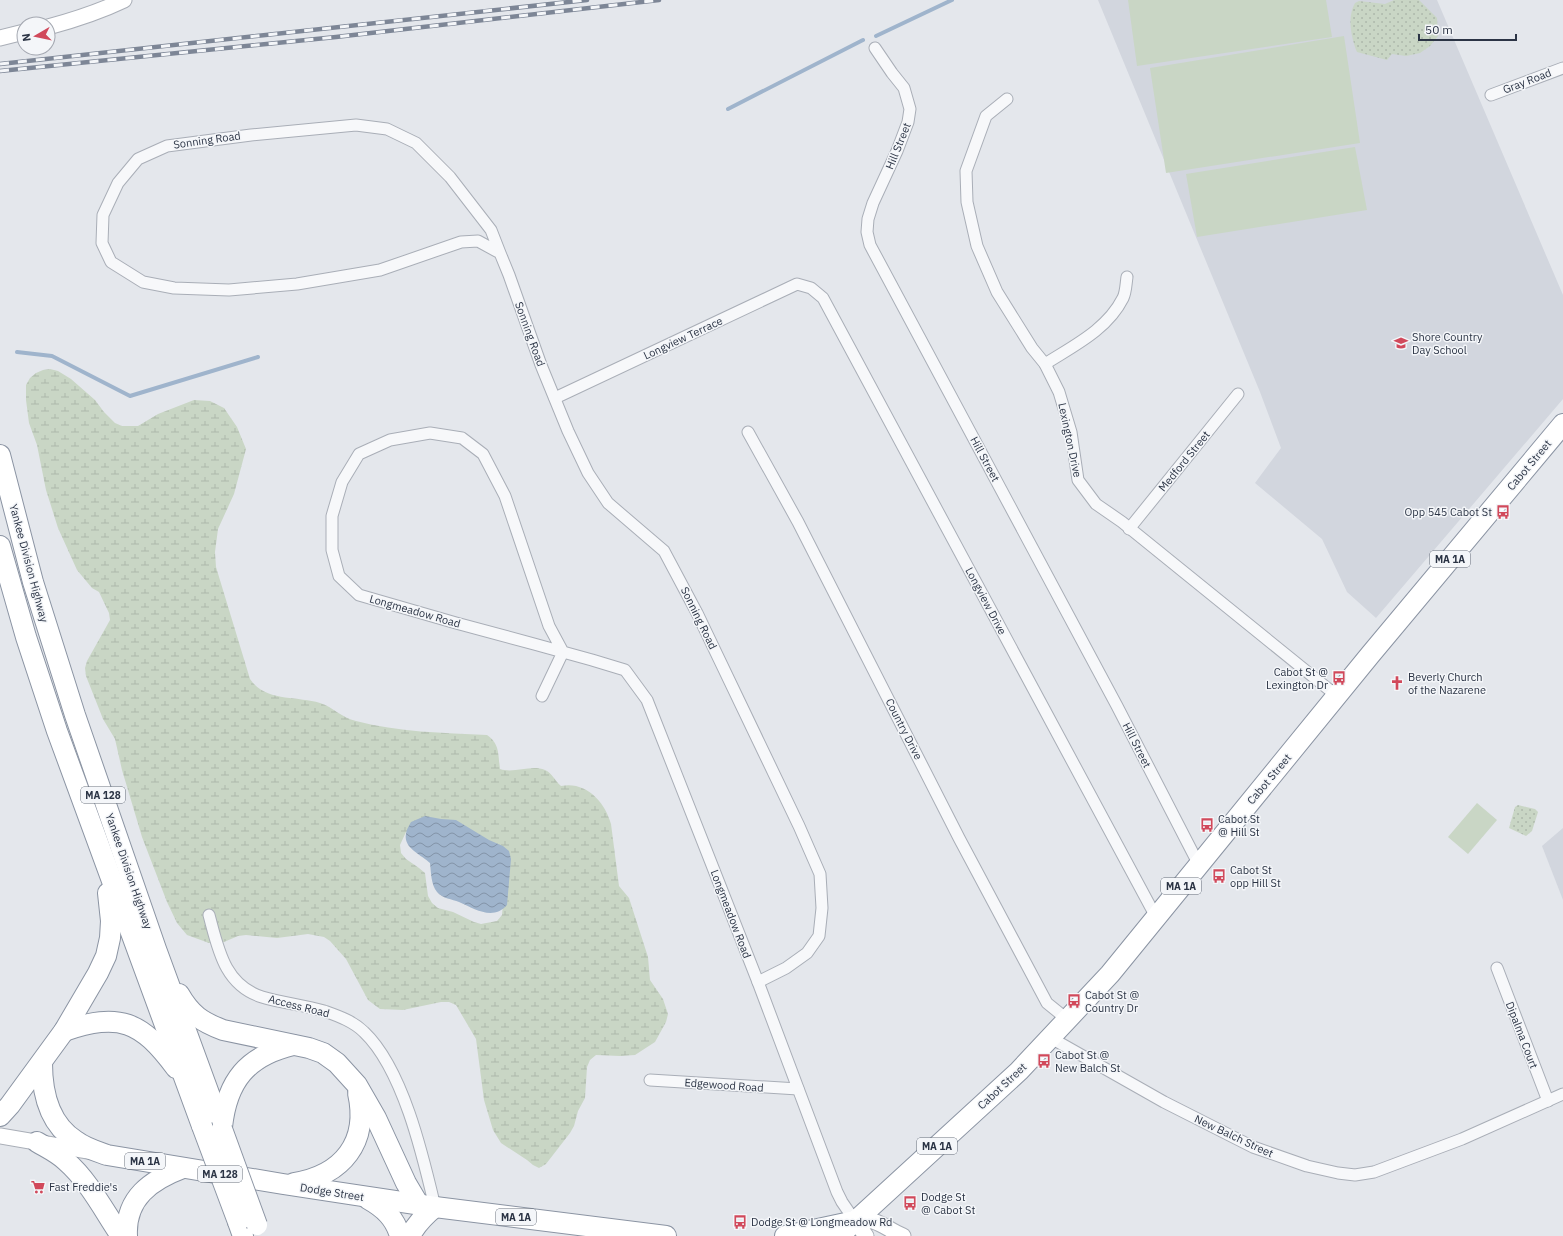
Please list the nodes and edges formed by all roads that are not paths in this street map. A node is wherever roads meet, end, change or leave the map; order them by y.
1 (124, 0) edge
2 (56, 25) edge
3 (16, 34) edge
4 (0, 38) edge
5 (875, 48) dead end
6 (1563, 68) edge
7 (1492, 95) dead end
8 (1007, 99) dead end
9 (500, 253) junction
10 (1127, 276) dead end
11 (812, 288) joint
12 (1045, 364) junction
13 (1238, 394) dead end
14 (555, 398) junction
15 (1563, 424) edge
16 (748, 432) dead end
17 (0, 455) edge
18 (1129, 529) junction
19 (0, 546) edge
20 (563, 652) junction
21 (542, 696) dead end
22 (1337, 696) junction
23 (90, 821) junction
24 (1199, 865) junction
25 (208, 915) dead end
26 (1156, 917) junction
27 (156, 949) junction
28 (1497, 968) dead end
29 (758, 982) junction
30 (1068, 1020) junction
31 (64, 1031) junction
32 (1051, 1038) junction
33 (294, 1044) junction
34 (42, 1063) junction
35 (650, 1080) dead end
36 (187, 1083) junction
37 (357, 1085) junction
38 (798, 1089) junction
39 (1563, 1094) edge
40 (1548, 1101) junction
41 (0, 1116) edge
42 (222, 1129) junction
43 (0, 1136) edge
44 (37, 1142) junction
45 (107, 1154) junction
46 (183, 1168) junction
47 (283, 1184) junction
48 (364, 1197) junction
49 (427, 1206) junction
50 (861, 1228) edge
51 (250, 1230) edge
52 (121, 1236) edge
53 (127, 1236) edge
54 (400, 1236) edge
55 (410, 1236) edge
56 (666, 1236) edge
57 (785, 1236) edge
58 (839, 1236) edge
59 (903, 1236) edge

1 - 2 main road
3 - 4 main road
5 - 24 street, Hill Street
6 - 7 street, Gray Road
8 - 12 street, Lexington Drive
9 - 9 street, Sonning Road
9 - 14 street, Sonning Road
10 - 12 street
11 - 14 street, Longview Terrace
11 - 26 street, Longview Drive
12 - 18 street, Lexington Drive
13 - 18 street, Medford Street
14 - 29 street, Sonning Road
15 - 22 highway, Cabot Street / MA 1A
16 - 30 street, Country Drive
17 - 27 highway, Yankee Division Highway / MA 128
18 - 22 street, Lexington Drive
19 - 23 highway, Yankee Division Highway / MA 128
20 - 20 street, Longmeadow Road
20 - 21 street
20 - 29 street, Longmeadow Road
22 - 24 highway, Cabot Street / MA 1A
23 - 31 highway
23 - 36 highway, Yankee Division Highway / MA 128
24 - 26 highway, Cabot Street / MA 1A
25 - 49 street, Access Road
26 - 30 highway, Cabot Street / MA 1A
27 - 33 highway
27 - 42 highway, Yankee Division Highway / MA 128
28 - 40 street, Dipalma Court
29 - 38 street, Longmeadow Road
30 - 32 highway, Cabot Street / MA 1A
31 - 34 highway
31 - 36 highway
32 - 40 street, New Balch Street
32 - 50 highway, Cabot Street / MA 1A
33 - 37 highway
33 - 42 highway
34 - 41 highway
34 - 45 highway
35 - 38 street, Edgewood Road
36 - 51 highway, Yankee Division Highway / MA 128, bridge
37 - 47 highway
37 - 49 highway
38 - 50 street, Longmeadow Road
39 - 40 street, New Balch Street
42 - 51 highway, Yankee Division Highway / MA 128, bridge
43 - 44 main road, Dodge Street / MA 1A
44 - 45 main road, Dodge Street / MA 1A
44 - 52 highway
45 - 46 highway, Dodge Street / MA 1A
46 - 47 highway, Dodge Street / MA 1A
46 - 53 highway
47 - 48 highway, Dodge Street / MA 1A
48 - 49 highway, Dodge Street / MA 1A
48 - 54 highway
49 - 55 highway
49 - 56 highway, Dodge Street / MA 1A
50 - 57 highway
50 - 58 highway, Cabot Street / MA 1A
50 - 59 main road

